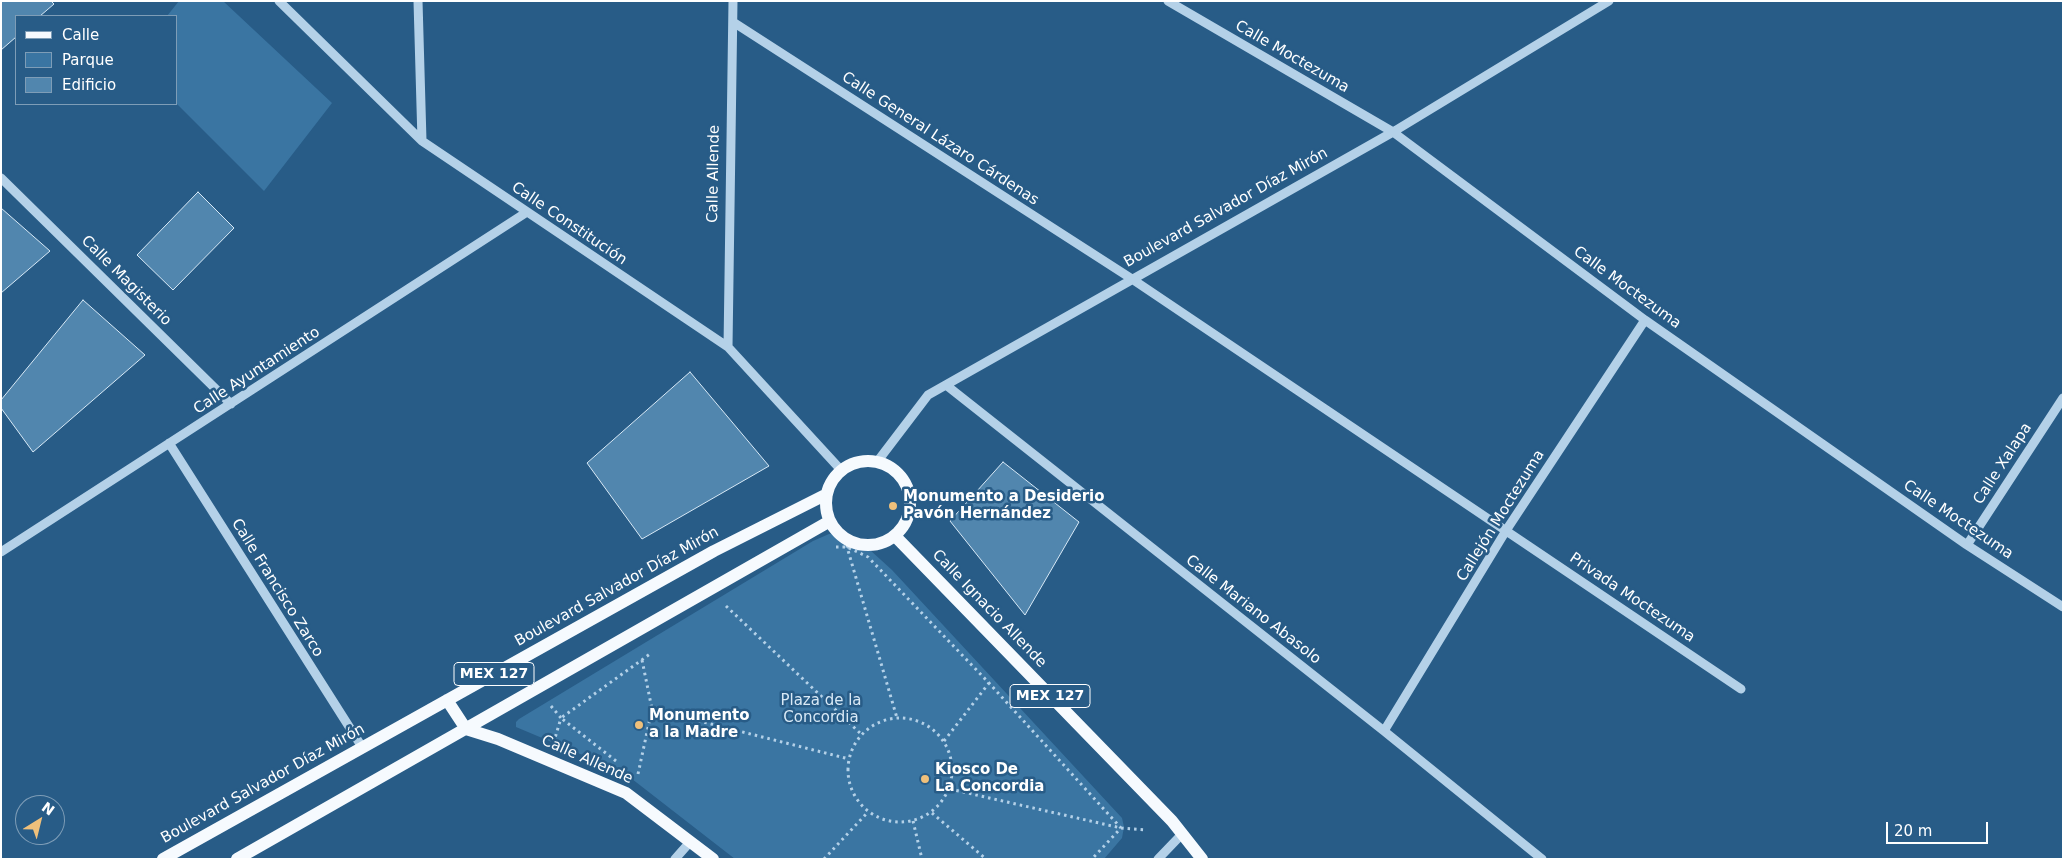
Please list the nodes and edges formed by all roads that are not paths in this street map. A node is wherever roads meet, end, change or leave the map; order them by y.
1 (279, 1) edge
2 (418, 1) edge
3 (733, 1) edge
4 (1168, 1) edge
5 (1608, 1) edge
6 (733, 22) junction
7 (1393, 132) junction
8 (422, 141) junction
9 (1, 178) edge
10 (527, 212) junction
11 (1132, 279) junction
12 (1645, 320) junction
13 (728, 347) junction
14 (946, 385) junction
15 (2063, 398) edge
16 (231, 404) junction
17 (169, 443) junction
18 (877, 462) junction
19 (840, 470) junction
20 (827, 494) junction
21 (830, 521) junction
22 (1507, 530) junction
23 (895, 536) junction
24 (1967, 545) junction
25 (1, 552) edge
26 (2063, 607) edge
27 (1742, 689) dead end
28 (447, 700) junction
29 (466, 729) junction
30 (1384, 731) junction
31 (362, 747) junction
32 (1182, 833) junction
33 (690, 842) junction
34 (164, 859) edge
35 (238, 859) edge
36 (675, 859) edge
37 (713, 859) edge
38 (1158, 859) edge
39 (1202, 859) edge
40 (1542, 859) edge

1 - 8 street, Calle Constitución
2 - 8 street
3 - 6 street, Calle Allende
4 - 7 street, Calle Moctezuma
5 - 7 street, Boulevard Salvador Díaz Mirón
6 - 11 street, Calle General Lázaro Cárdenas
6 - 13 street, Calle Allende
7 - 11 street, Boulevard Salvador Díaz Mirón
7 - 12 street, Calle Moctezuma
8 - 10 street, Calle Constitución
9 - 16 street, Calle Magisterio
10 - 13 street, Calle Constitución
10 - 16 street, Calle Ayuntamiento
11 - 14 street, Boulevard Salvador Díaz Mirón
11 - 22 street
12 - 22 street, Callejón Moctezuma
12 - 24 street, Calle Moctezuma
13 - 19 street, Calle Constitución
14 - 18 street, Boulevard Salvador Díaz Mirón
14 - 30 street, Calle Mariano Abasolo
15 - 24 street, Calle Xalapa
16 - 17 street, Calle Ayuntamiento
17 - 25 street, Calle Ayuntamiento
17 - 31 street, Calle Francisco Zarco
18 - 19 main road
18 - 23 main road
19 - 20 main road
20 - 21 main road
20 - 28 main road, Boulevard Salvador Díaz Mirón / MEX 127
21 - 23 main road
21 - 29 main road, MEX 127
22 - 27 street, Privada Moctezuma
22 - 30 street, Callejón Moctezuma
23 - 32 main road, Calle Ignacio Allende / MEX 127
24 - 26 street, Calle Moctezuma
28 - 29 main road
28 - 31 main road, Boulevard Salvador Díaz Mirón / MEX 127
29 - 33 main road, Calle Allende
29 - 35 main road, MEX 127
30 - 40 street, Calle Mariano Abasolo
31 - 34 main road, Boulevard Salvador Díaz Mirón / MEX 127
32 - 38 street
32 - 39 main road, Calle Ignacio Allende / MEX 127
33 - 36 street
33 - 37 main road, Calle Allende

